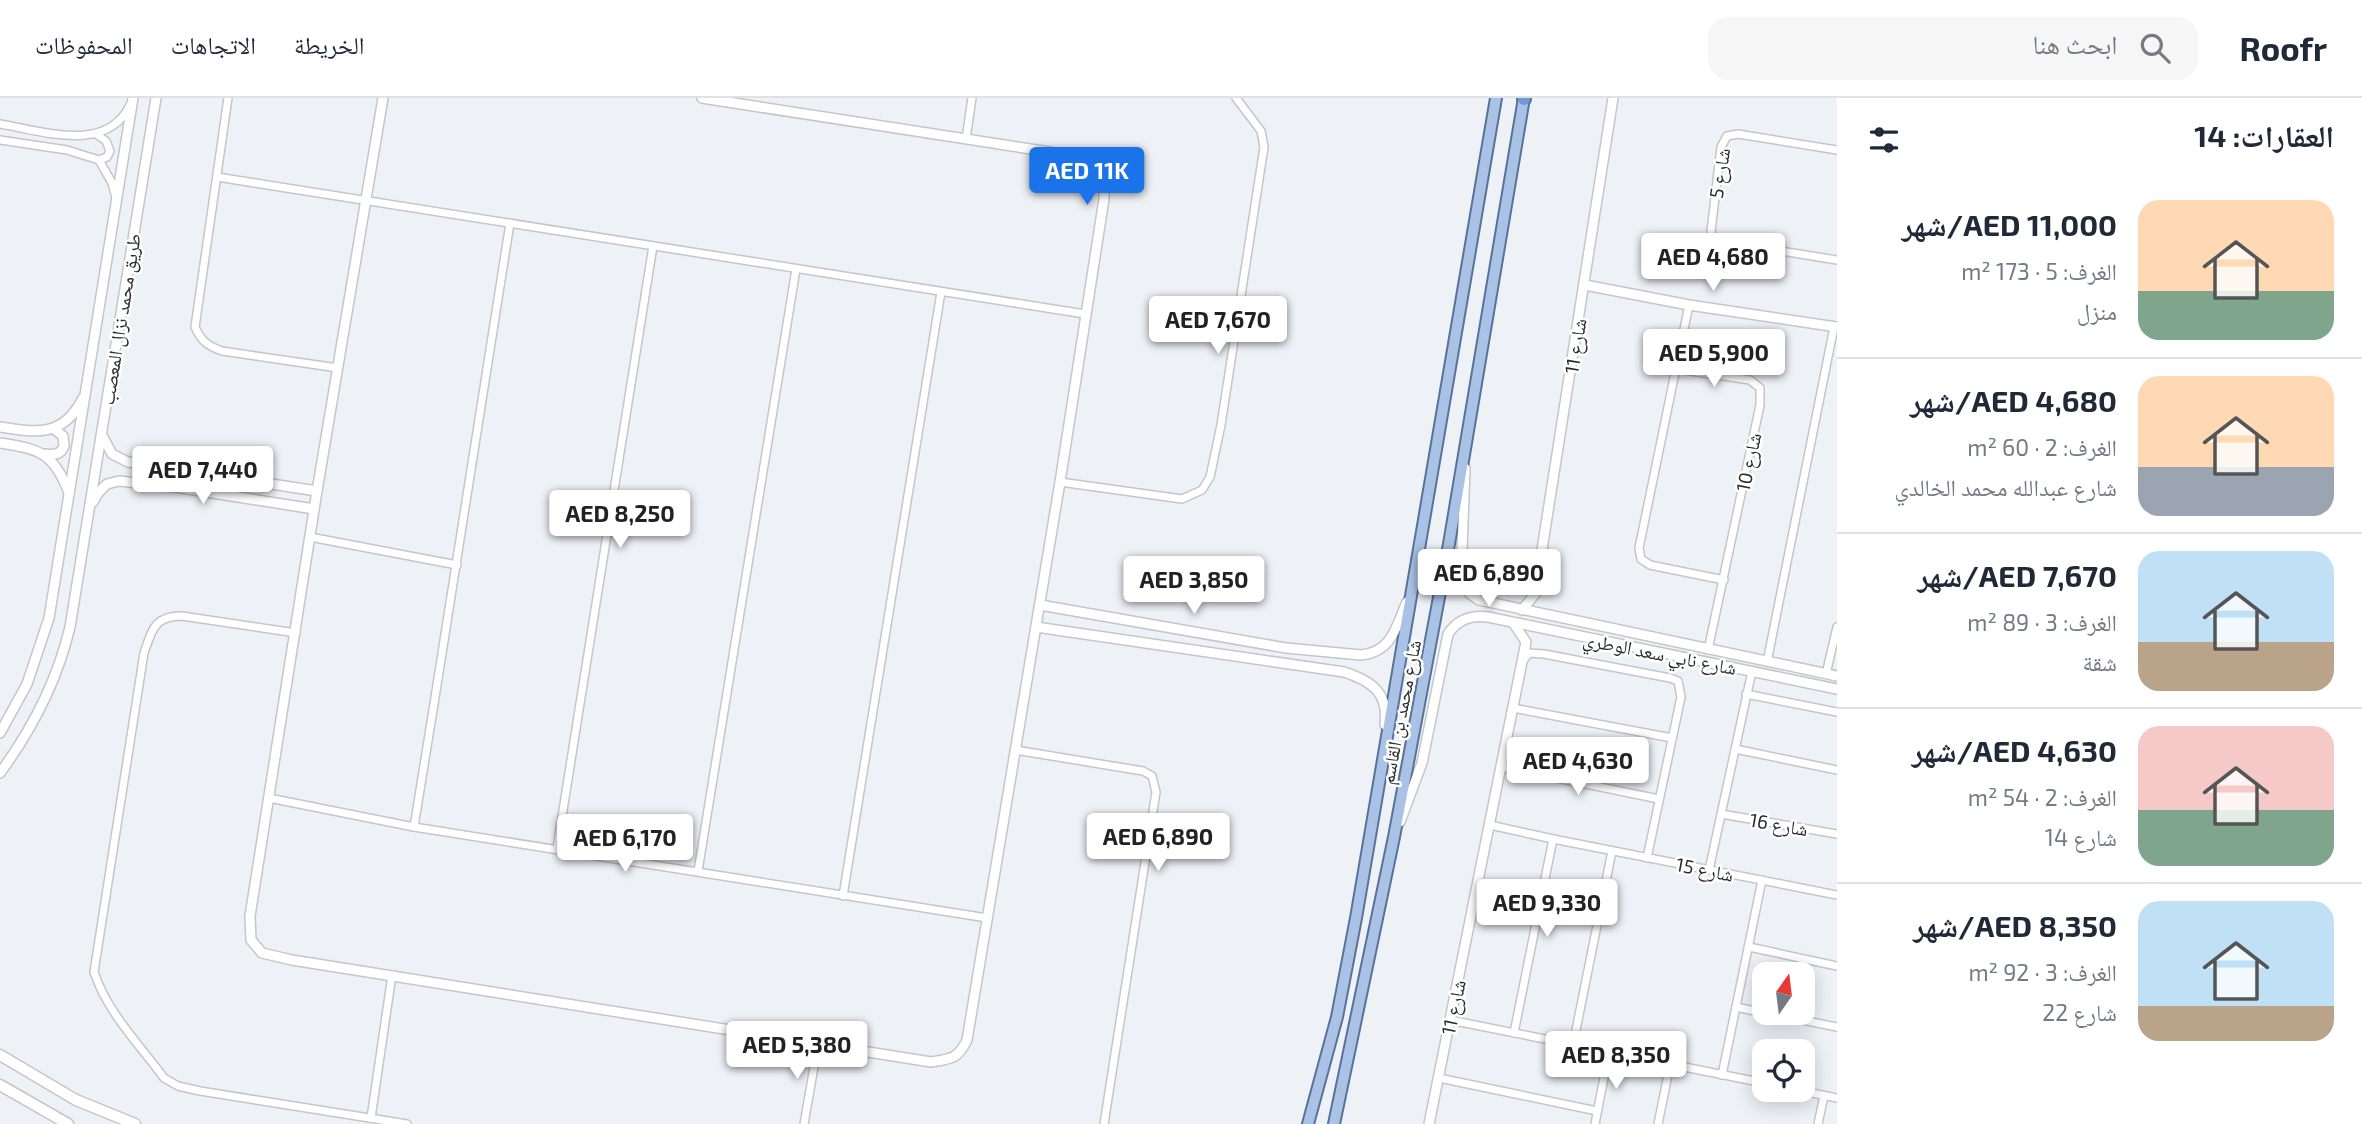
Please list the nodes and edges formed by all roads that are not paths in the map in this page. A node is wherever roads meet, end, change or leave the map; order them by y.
1 (133, 98) edge
2 (156, 98) edge
3 (228, 98) edge
4 (383, 98) edge
5 (702, 98) edge
6 (972, 98) edge
7 (1236, 98) edge
8 (1496, 98) edge
9 (1524, 98) edge
10 (1613, 98) edge
11 (0, 124) edge
12 (96, 134) junction
13 (966, 139) junction
14 (0, 140) edge
15 (1837, 149) edge
16 (99, 160) junction
17 (217, 177) junction
18 (117, 200) junction
19 (365, 200) junction
20 (510, 223) junction
21 (653, 246) junction
22 (1837, 260) edge
23 (796, 269) junction
24 (1585, 285) junction
25 (941, 292) junction
26 (1689, 305) junction
27 (1085, 314) junction
28 (1835, 327) edge
29 (338, 368) junction
30 (1677, 369) junction
31 (86, 390) junction
32 (0, 427) edge
33 (54, 429) junction
34 (102, 430) junction
35 (0, 443) edge
36 (1466, 444) junction
37 (45, 454) junction
38 (178, 471) junction
39 (1060, 482) junction
40 (174, 487) junction
41 (317, 491) junction
42 (69, 493) junction
43 (90, 508) junction
44 (314, 509) junction
45 (310, 537) junction
46 (457, 565) junction
47 (1724, 580) junction
48 (1410, 594) junction
49 (1535, 594) junction
50 (1040, 605) junction
51 (1508, 607) junction
52 (1521, 610) junction
53 (1545, 615) junction
54 (1558, 618) junction
55 (1509, 622) junction
56 (1036, 627) junction
57 (1837, 627) edge
58 (1551, 631) junction
59 (296, 633) junction
60 (1526, 642) junction
61 (1708, 650) junction
62 (1344, 654) junction
63 (1522, 662) junction
64 (1767, 662) junction
65 (1752, 671) junction
66 (1344, 672) junction
67 (1826, 674) junction
68 (1837, 676) edge
69 (1837, 689) edge
70 (1746, 694) junction
71 (1513, 708) junction
72 (1837, 712) edge
73 (0, 733) edge
74 (1672, 738) junction
75 (1015, 750) junction
76 (1735, 750) junction
77 (1502, 767) junction
78 (1837, 771) edge
79 (0, 773) edge
80 (269, 798) junction
81 (1659, 799) junction
82 (1721, 814) junction
83 (1490, 825) junction
84 (414, 827) junction
85 (1837, 834) edge
86 (1395, 837) junction
87 (1553, 839) junction
88 (557, 848) junction
89 (1612, 851) junction
90 (1647, 858) junction
91 (1709, 870) junction
92 (698, 871) junction
93 (1762, 880) junction
94 (1837, 895) edge
95 (843, 896) junction
96 (987, 918) junction
97 (1356, 918) junction
98 (1749, 947) junction
99 (1837, 966) edge
100 (392, 975) junction
101 (1736, 1007) junction
102 (1752, 1010) edge
103 (1337, 1017) junction
104 (1450, 1020) junction
105 (1815, 1023) edge
106 (1837, 1027) edge
107 (1514, 1033) junction
108 (818, 1044) junction
109 (1573, 1045) junction
110 (1609, 1052) junction
111 (0, 1055) edge
112 (1670, 1065) junction
113 (1722, 1075) junction
114 (1438, 1078) junction
115 (1752, 1081) edge
116 (0, 1085) edge
117 (1815, 1094) edge
118 (1824, 1096) junction
119 (1837, 1098) edge
120 (1597, 1111) junction
121 (371, 1118) junction
122 (68, 1124) edge
123 (135, 1124) edge
124 (407, 1124) edge
125 (804, 1124) edge
126 (1104, 1124) edge
127 (1308, 1124) edge
128 (1328, 1124) edge
129 (1334, 1124) edge
130 (1429, 1124) edge
131 (1595, 1124) edge
132 (1659, 1124) edge
133 (1818, 1124) edge

1 - 12 street
1 - 18 street, طريق محمد نزال المعصب
2 - 34 street, طريق محمد نزال المعصب
3 - 17 street
4 - 19 street
5 - 13 street
6 - 13 street
7 - 39 street
8 - 48 main road, شارع محمد بن القاسم
9 - 36 main road, شارع محمد بن القاسم
10 - 24 street, شارع 11
11 - 12 street
12 - 16 street
13 - 27 street
14 - 16 street
15 - 22 street, شارع 5
16 - 18 street
17 - 19 street
17 - 29 street
18 - 31 street, طريق محمد نزال المعصب
19 - 20 street
19 - 29 street
20 - 21 street
20 - 46 street
21 - 23 street
21 - 88 street
23 - 25 street
23 - 92 street
24 - 26 street
24 - 49 street, شارع 11
25 - 27 street
25 - 95 street
26 - 28 street
26 - 30 street
27 - 39 street
28 - 64 street
29 - 41 street
30 - 47 street
30 - 47 street, شارع 10
31 - 33 street
31 - 42 street, طريق محمد نزال المعصب
32 - 33 street
33 - 37 street
34 - 38 street
34 - 43 street, طريق محمد نزال المعصب
35 - 37 street
36 - 51 street, شارع نابي سعد الوطري
36 - 86 main road, شارع محمد بن القاسم
37 - 42 street
38 - 40 street
38 - 41 street
39 - 50 street
40 - 43 street
40 - 44 street
41 - 44 street
42 - 73 street, طريق محمد نزال المعصب
43 - 79 street, طريق محمد نزال المعصب
44 - 45 street
45 - 46 street
45 - 59 street
46 - 84 street
47 - 61 street, شارع 10
48 - 62 street
48 - 97 main road, شارع محمد بن القاسم
49 - 52 street
49 - 53 street
50 - 56 street
50 - 62 street
51 - 52 street, شارع نابي سعد الوطري
51 - 55 street
52 - 53 street, شارع نابي سعد الوطري
53 - 54 street, شارع نابي سعد الوطري
54 - 58 street
54 - 61 street, شارع نابي سعد الوطري
55 - 58 street, شارع نابي سعد الوطري
55 - 60 street
55 - 86 street, شارع نابي سعد الوطري
56 - 66 street
56 - 75 street
57 - 67 street
58 - 60 street
58 - 65 street, شارع نابي سعد الوطري
59 - 80 street
59 - 121 street
60 - 63 street, شارع 11
61 - 64 street, شارع نابي سعد الوطري
62 - 66 street
63 - 71 street, شارع 11
63 - 74 street
64 - 67 street, شارع نابي سعد الوطري
65 - 69 street, شارع نابي سعد الوطري
65 - 70 street, شارع 16
66 - 97 street
67 - 68 street, شارع نابي سعد الوطري
70 - 72 street
70 - 76 street, شارع 16
71 - 74 street
71 - 77 street, شارع 11
74 - 81 street
75 - 96 street
75 - 126 street
76 - 78 street
76 - 82 street, شارع 16
77 - 81 street
77 - 83 street, شارع 11
80 - 84 street
80 - 100 street
81 - 90 street
82 - 85 street, شارع 16
82 - 91 street, شارع 16
83 - 87 street, شارع 15
83 - 104 street, شارع 11
84 - 88 street
86 - 129 main road, شارع محمد بن القاسم
87 - 89 street, شارع 15
87 - 107 street
88 - 92 street
89 - 90 street, شارع 15
89 - 109 street
90 - 91 street, شارع 15
91 - 93 street, شارع 15
92 - 95 street
93 - 94 street, شارع 15
93 - 98 street
95 - 96 street
96 - 108 street
97 - 103 main road, شارع محمد بن القاسم
98 - 99 street
98 - 101 street
100 - 108 street
100 - 121 street
101 - 102 street
101 - 113 street
103 - 127 main road, شارع محمد بن القاسم
103 - 128 main road
104 - 107 street
104 - 114 street, شارع 11
105 - 106 street
107 - 109 street
108 - 125 street
109 - 110 street
110 - 112 street
110 - 120 street
111 - 123 main road
112 - 113 street
112 - 132 street
113 - 115 street
114 - 120 street
114 - 130 street, شارع 11
116 - 122 main road
117 - 118 street
118 - 119 street
118 - 133 street
120 - 131 street
121 - 124 street

